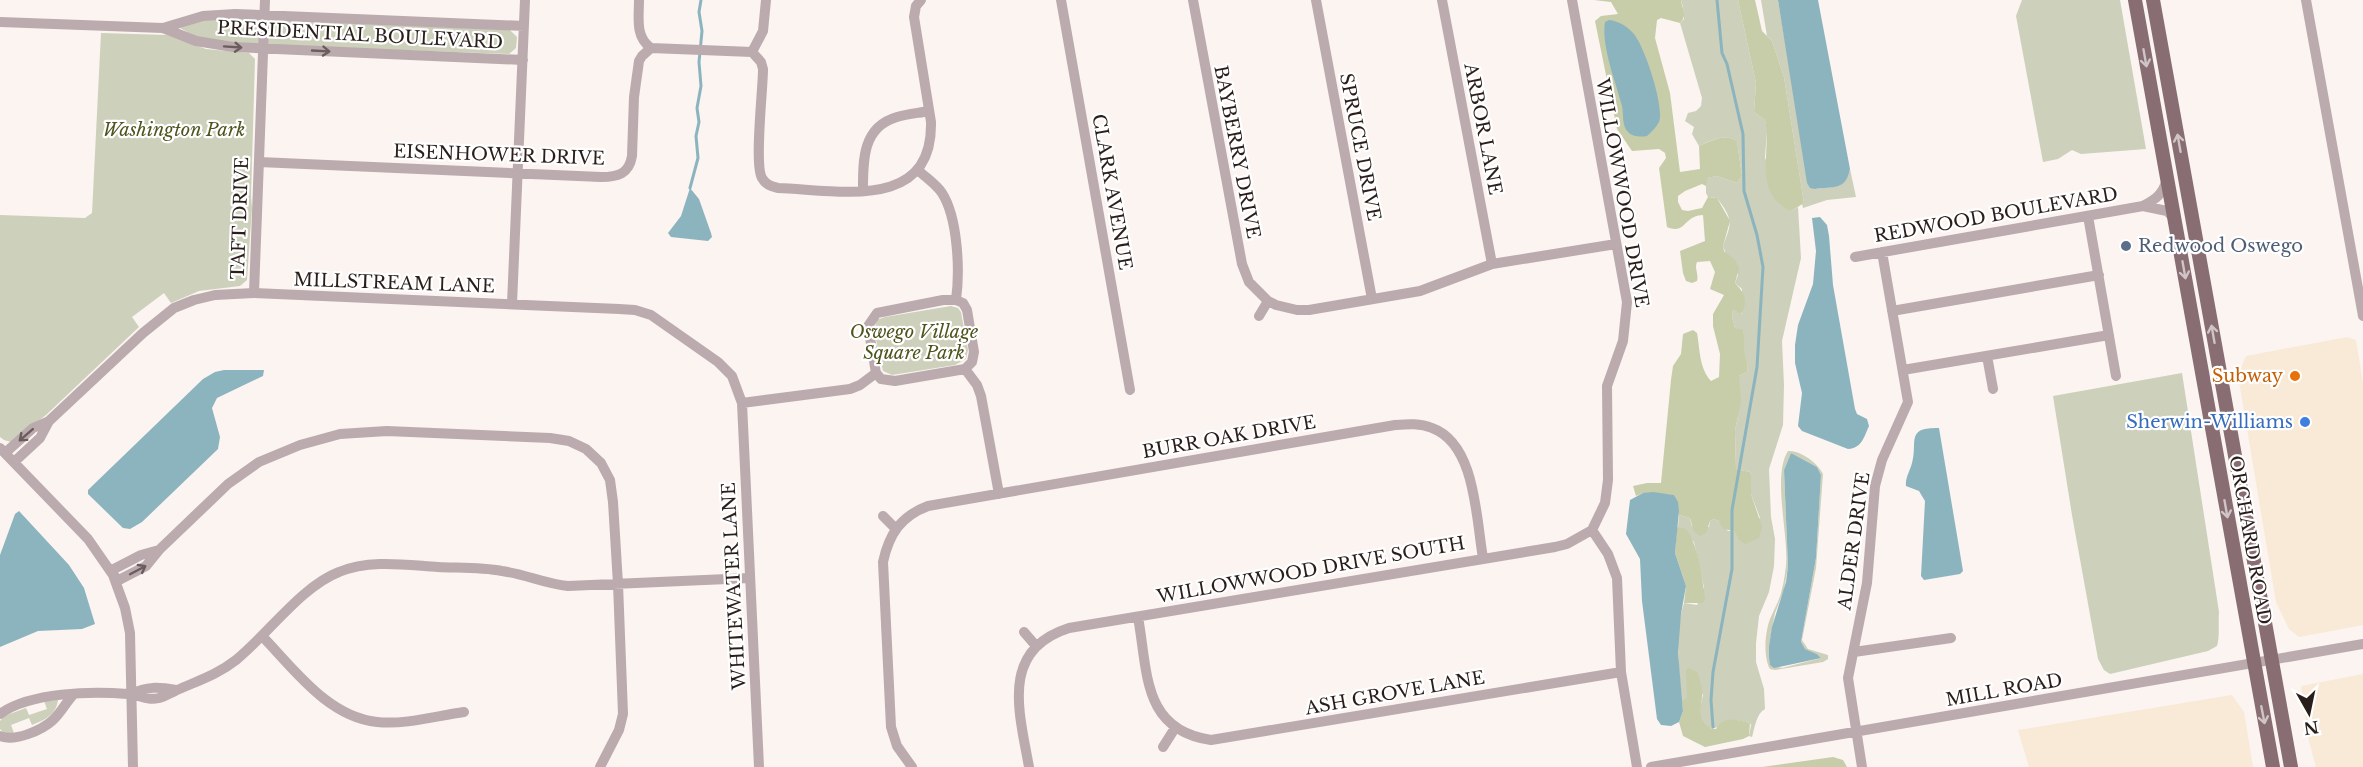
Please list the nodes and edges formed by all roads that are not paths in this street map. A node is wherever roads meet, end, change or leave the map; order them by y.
1 (265, 0) edge
2 (525, 0) edge
3 (639, 0) edge
4 (766, 0) edge
5 (921, 0) edge
6 (1061, 0) edge
7 (1193, 0) edge
8 (1316, 0) edge
9 (1442, 0) edge
10 (1572, 0) edge
11 (2135, 0) edge
12 (2153, 0) edge
13 (2306, 0) edge
14 (264, 15) junction
15 (0, 22) edge
16 (524, 26) junction
17 (163, 28) junction
18 (263, 48) junction
19 (651, 48) junction
20 (752, 52) junction
21 (523, 60) junction
22 (929, 111) junction
23 (259, 162) junction
24 (918, 170) junction
25 (517, 173) junction
26 (2167, 180) junction
27 (862, 191) junction
28 (2142, 206) junction
29 (2088, 216) junction
30 (2174, 218) junction
31 (1616, 244) junction
32 (1882, 252) junction
33 (1855, 256) dead end
34 (1492, 264) junction
35 (2098, 275) junction
36 (254, 293) junction
37 (1372, 299) junction
38 (956, 300) junction
39 (1268, 301) junction
40 (512, 304) junction
41 (1892, 311) junction
42 (1259, 316) dead end
43 (2363, 316) edge
44 (2109, 335) junction
45 (1987, 356) junction
46 (965, 369) junction
47 (1903, 370) junction
48 (876, 373) junction
49 (2116, 376) dead end
50 (1993, 389) dead end
51 (1131, 390) dead end
52 (742, 403) junction
53 (49, 421) junction
54 (2, 450) edge
55 (14, 462) junction
56 (999, 494) junction
57 (883, 516) dead end
58 (895, 528) junction
59 (1592, 530) junction
60 (1483, 558) junction
61 (113, 575) junction
62 (750, 578) junction
63 (618, 584) junction
64 (1138, 617) junction
65 (1024, 632) dead end
66 (262, 636) junction
67 (1951, 638) dead end
68 (2363, 644) edge
69 (1036, 646) junction
70 (1854, 652) junction
71 (2271, 661) junction
72 (2254, 664) junction
73 (1621, 672) junction
74 (74, 694) junction
75 (131, 694) junction
76 (464, 712) dead end
77 (0, 714) edge
78 (1175, 729) junction
79 (1857, 732) junction
80 (0, 736) edge
81 (1163, 747) dead end
82 (133, 767) edge
83 (600, 767) edge
84 (759, 767) edge
85 (912, 767) edge
86 (1029, 767) edge
87 (1637, 767) edge
88 (1651, 767) edge
89 (1862, 767) edge
90 (2273, 767) edge
91 (2291, 767) edge

1 - 14 street, TAFT DRIVE
2 - 16 street
3 - 19 street
4 - 20 street
5 - 22 street
6 - 51 street, CLARK AVENUE
7 - 39 street, BAYBERRY DRIVE
8 - 37 street, SPRUCE DRIVE
9 - 34 street, ARBOR LANE
10 - 31 street, WILLOWWOOD DRIVE
11 -> 26 main road, ORCHARD ROAD
71 -> 12 main road, ORCHARD ROAD
13 - 43 street
14 - 16 street, PRESIDENTIAL BOULEVARD
14 - 17 street, PRESIDENTIAL BOULEVARD
14 - 18 street, TAFT DRIVE
15 - 17 street, PRESIDENTIAL BOULEVARD
16 - 21 street
17 -> 18 street, PRESIDENTIAL BOULEVARD
18 -> 21 street, PRESIDENTIAL BOULEVARD
18 - 23 street, TAFT DRIVE
19 - 20 street
19 - 25 street, EISENHOWER DRIVE
20 - 27 street
21 - 25 street
22 - 24 street
22 - 27 street
23 - 25 street, EISENHOWER DRIVE
23 - 36 street, TAFT DRIVE
24 - 27 street
24 - 38 street
25 - 40 street
26 - 28 street, REDWOOD BOULEVARD
26 - 30 main road, ORCHARD ROAD
28 - 29 street, REDWOOD BOULEVARD
28 - 30 street, REDWOOD BOULEVARD
29 - 32 street, REDWOOD BOULEVARD
29 - 35 street
30 -> 72 main road, ORCHARD ROAD
31 - 34 street
31 - 59 street, WILLOWWOOD DRIVE
32 - 33 street, REDWOOD BOULEVARD
32 - 41 street, ALDER DRIVE
34 - 37 street
35 - 41 street
35 - 44 street
36 - 40 street, MILLSTREAM LANE
36 - 53 street, MILLSTREAM LANE
37 - 39 street
38 - 46 street
38 - 48 street
39 - 42 street
40 - 52 street, MILLSTREAM LANE
41 - 47 street, ALDER DRIVE
44 - 45 street
44 - 49 street
45 - 47 street
45 - 50 street
46 - 48 street
46 - 56 street
47 - 70 street, ALDER DRIVE
48 - 52 street
52 - 62 street, WHITEWATER LANE
53 -> 54 street, MILLSTREAM LANE
53 - 55 street, MILLSTREAM LANE
54 - 55 street
55 - 61 street
56 - 58 street, BURR OAK DRIVE
56 - 60 street, BURR OAK DRIVE
57 - 58 street
58 - 85 street
59 - 60 street, WILLOWWOOD DRIVE SOUTH
59 - 73 street
60 - 64 street, WILLOWWOOD DRIVE SOUTH
61 - 63 street
61 - 75 street
62 - 63 street
62 - 84 street, WHITEWATER LANE
63 - 66 street
63 - 83 street
64 - 69 street, WILLOWWOOD DRIVE SOUTH
64 - 78 street
65 - 69 street
66 - 75 street
66 - 76 street
67 - 70 street
68 - 71 street, MILL ROAD
69 - 86 street, WILLOWWOOD DRIVE SOUTH
70 - 79 street, ALDER DRIVE
71 - 72 street, MILL ROAD
71 - 91 main road, ORCHARD ROAD
72 - 79 street, MILL ROAD
72 -> 90 main road, ORCHARD ROAD
73 - 78 street, ASH GROVE LANE
73 - 87 street
74 - 75 street
74 - 77 street
74 - 80 street
75 - 82 street
78 - 81 street
79 - 88 street, MILL ROAD
79 - 89 street, ALDER DRIVE

